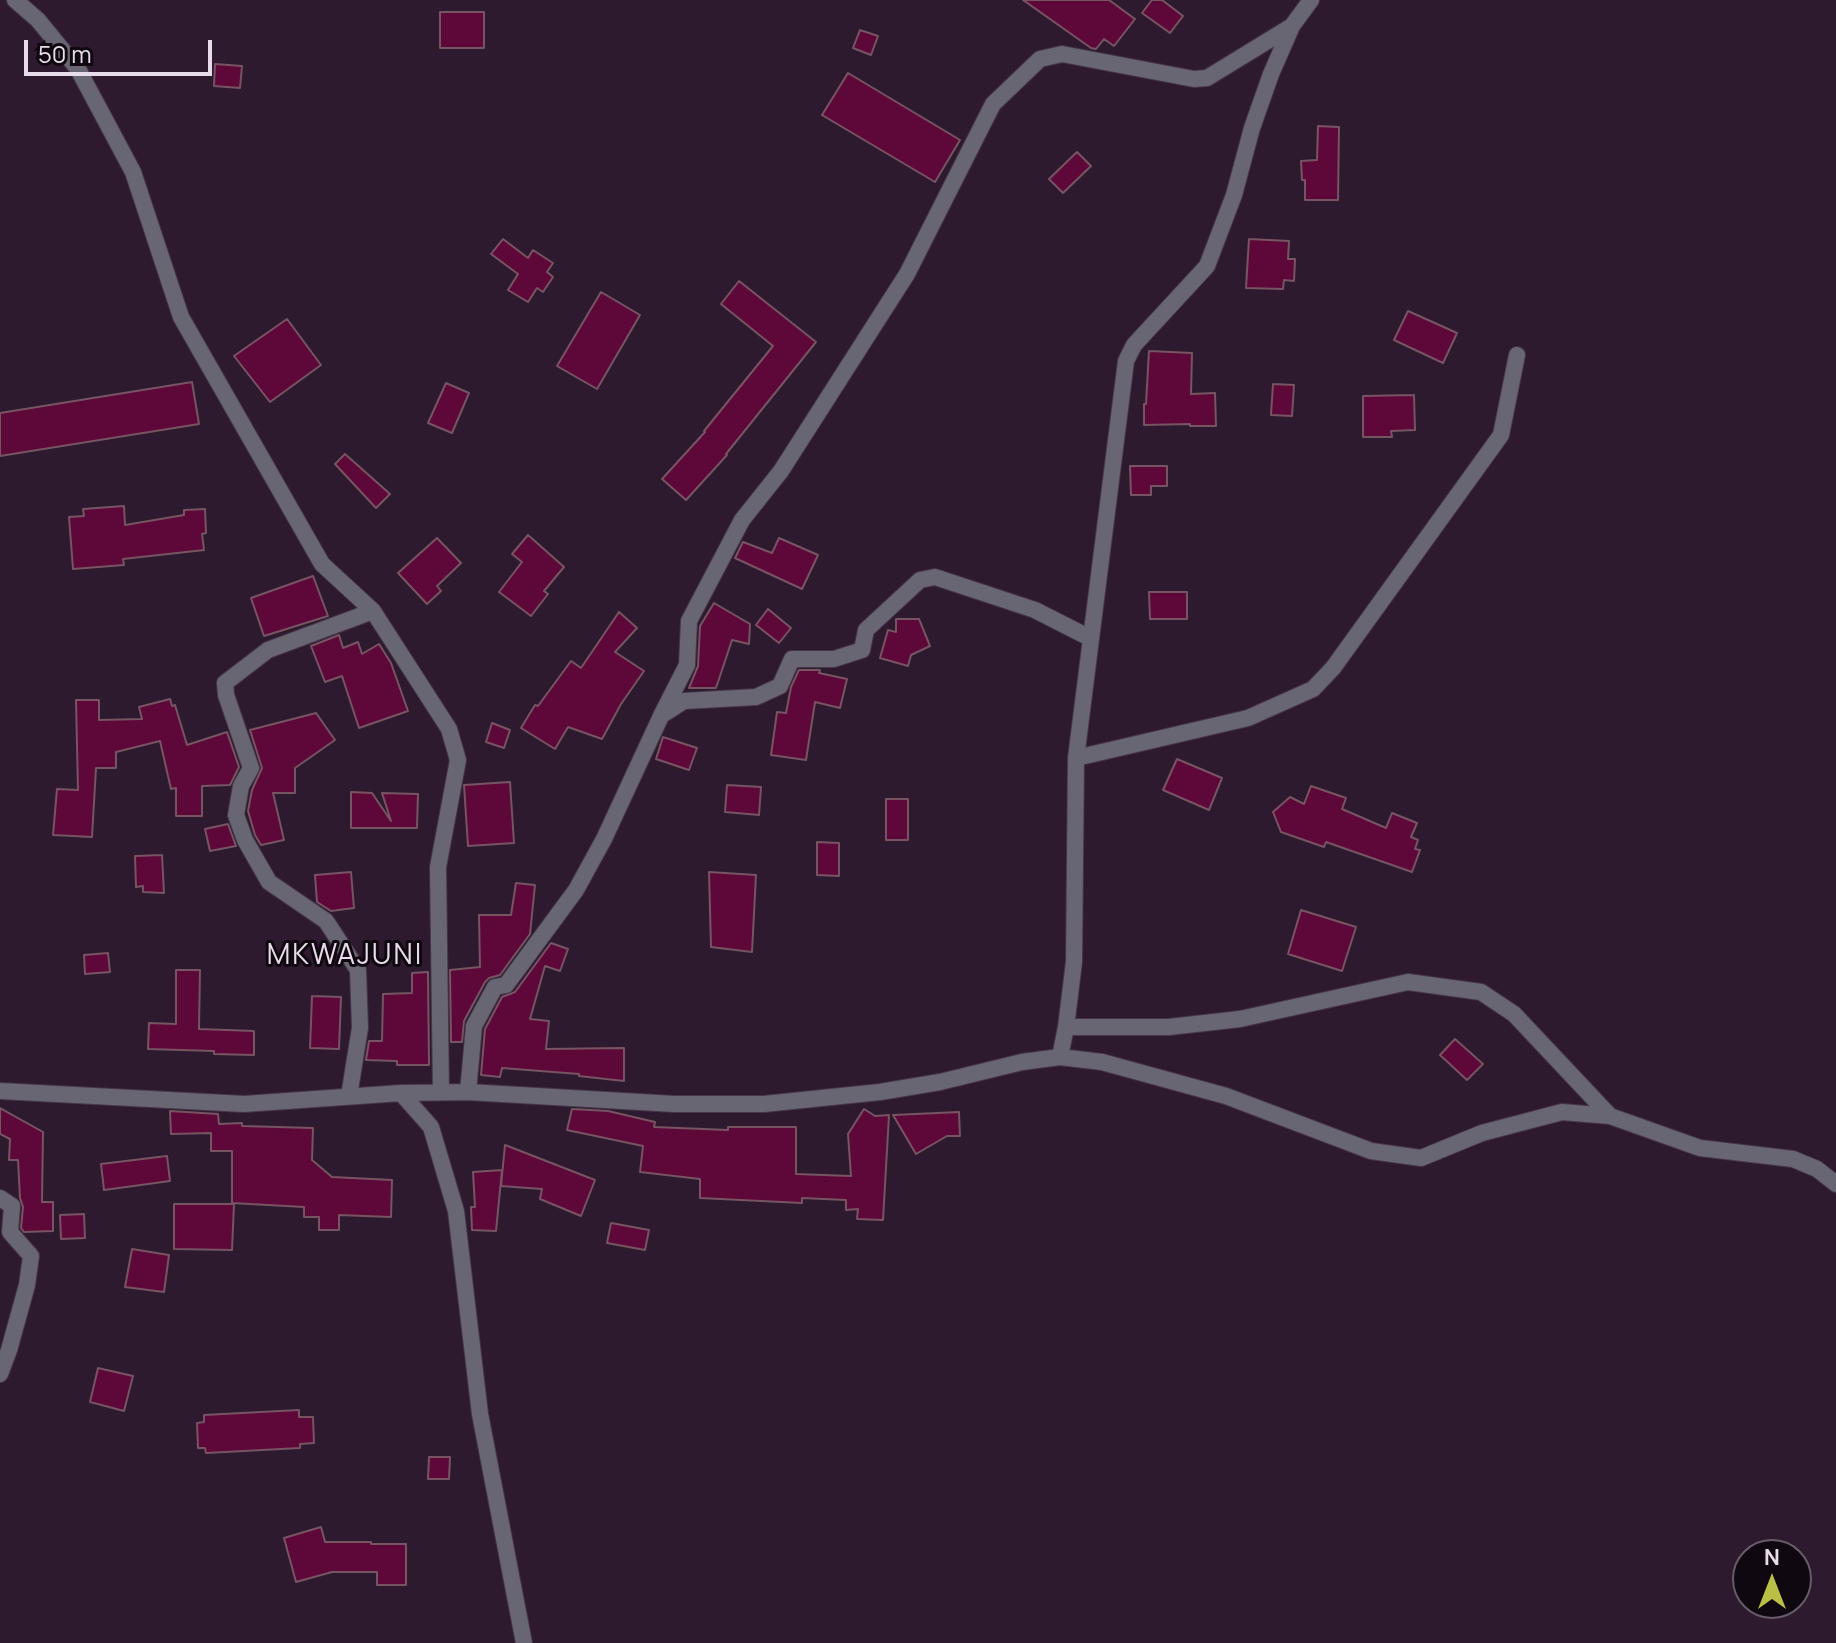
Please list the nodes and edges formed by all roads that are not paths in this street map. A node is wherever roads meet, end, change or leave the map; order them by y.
1 (15, 0) edge
2 (1311, 0) edge
3 (1292, 26) junction
4 (1517, 355) dead end
5 (373, 611) junction
6 (1090, 638) junction
7 (661, 716) junction
8 (1076, 758) junction
9 (1066, 1027) junction
10 (1060, 1057) junction
11 (0, 1091) edge
12 (441, 1092) junction
13 (468, 1092) junction
14 (401, 1093) junction
15 (349, 1096) junction
16 (1610, 1116) junction
17 (1836, 1184) edge
18 (0, 1198) edge
19 (0, 1374) edge
20 (524, 1643) edge

1 - 5 street
2 - 3 street
3 - 6 street
3 - 7 street
4 - 8 street
5 - 12 street
5 - 15 street
6 - 7 street
6 - 8 street
7 - 13 street
8 - 9 street
9 - 10 street
9 - 16 street
10 - 13 street
10 - 16 street
11 - 15 street
12 - 13 street
12 - 14 street
14 - 15 street
14 - 20 street
16 - 17 street
18 - 19 street

